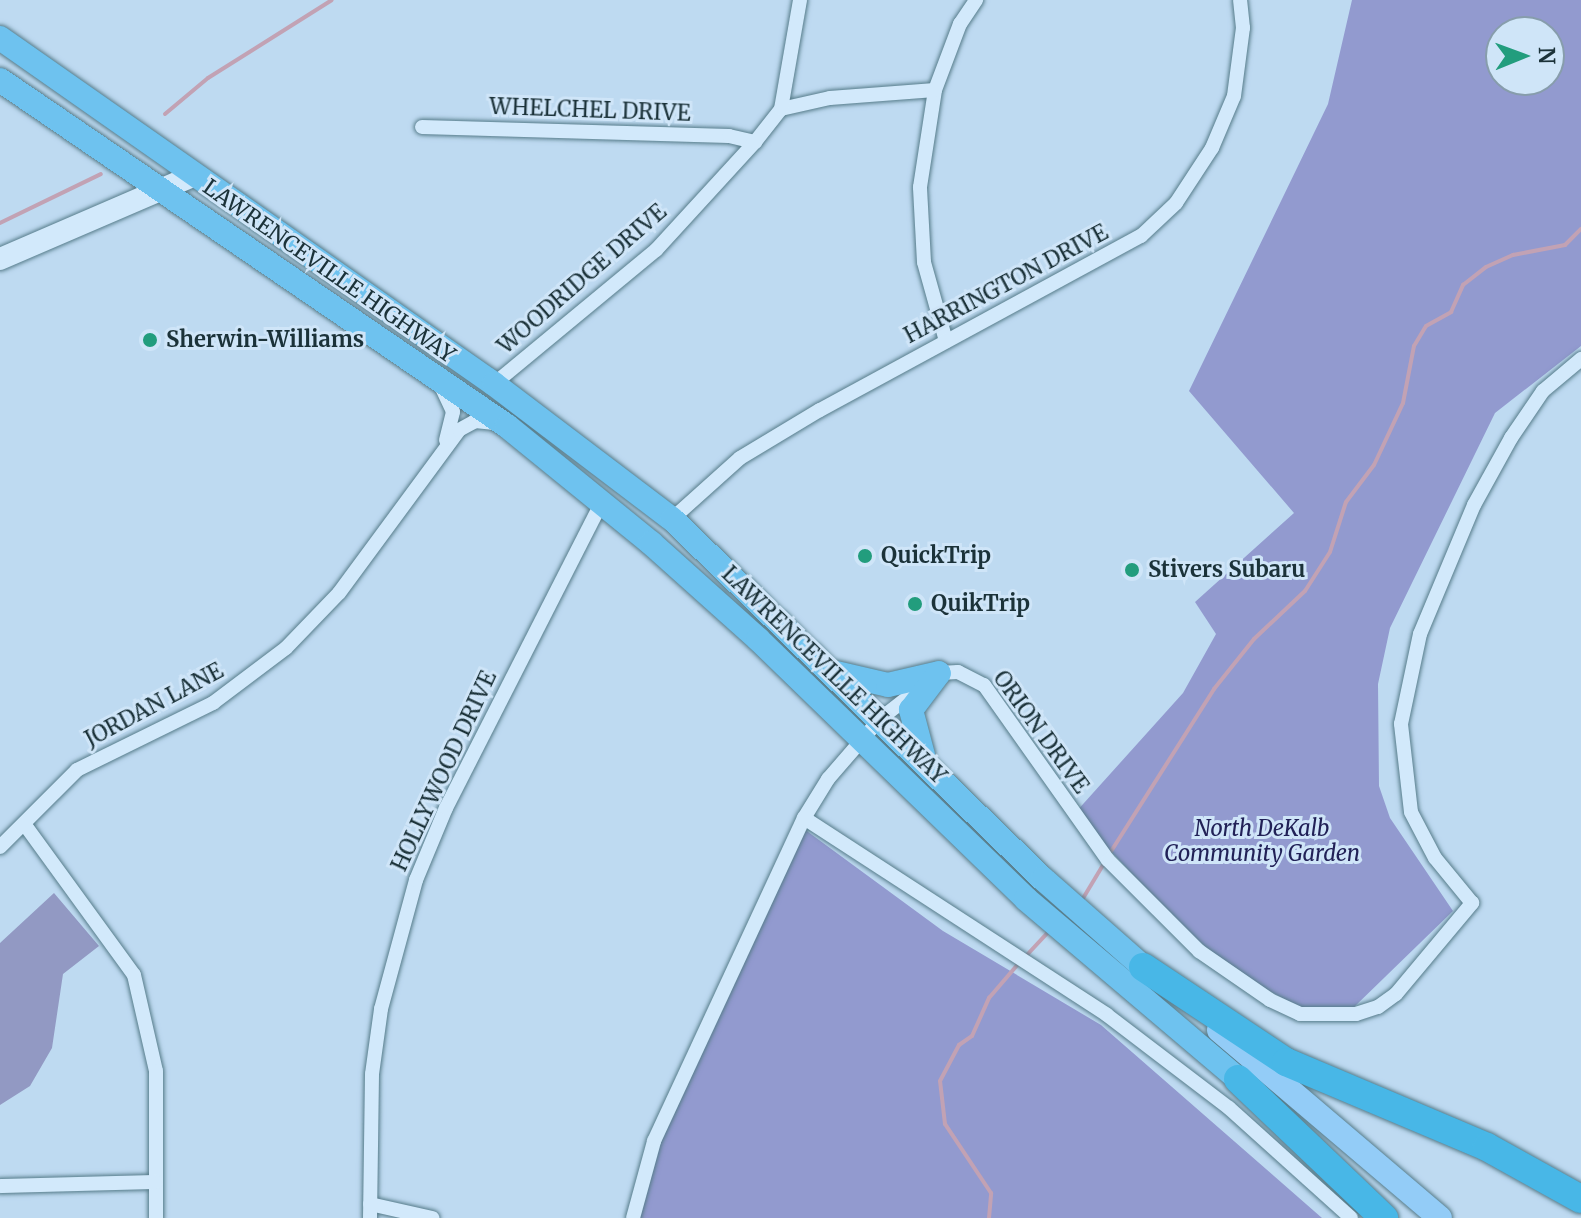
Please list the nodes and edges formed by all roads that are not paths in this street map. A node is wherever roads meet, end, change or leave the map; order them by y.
1 (800, 0) edge
2 (976, 0) edge
3 (1240, 0) edge
4 (0, 38) edge
5 (0, 80) edge
6 (935, 90) junction
7 (781, 109) junction
8 (422, 127) dead end
9 (755, 142) junction
10 (193, 176) junction
11 (166, 189) junction
12 (0, 259) edge
13 (946, 341) junction
14 (1581, 359) edge
15 (432, 374) junction
16 (494, 384) junction
17 (507, 426) junction
18 (444, 448) junction
19 (602, 502) junction
20 (672, 519) junction
21 (831, 672) junction
22 (939, 673) junction
23 (880, 719) junction
24 (860, 742) junction
25 (928, 766) junction
26 (804, 818) junction
27 (25, 825) junction
28 (0, 847) edge
29 (1143, 967) junction
30 (1238, 1079) junction
31 (156, 1182) junction
32 (0, 1186) edge
33 (1581, 1199) edge
34 (370, 1211) edge
35 (156, 1218) edge
36 (432, 1218) edge
37 (633, 1218) edge
38 (1351, 1218) edge
39 (1384, 1218) edge
40 (1415, 1218) edge
41 (1440, 1218) edge

1 - 7 street, WOODRIDGE DRIVE
2 - 6 street
3 - 13 street, HARRINGTON DRIVE
4 - 10 highway, LAWRENCEVILLE HIGHWAY
5 - 11 highway, LAWRENCEVILLE HIGHWAY
6 - 7 street
6 - 13 street
7 - 9 street, WOODRIDGE DRIVE
8 - 9 street, WHELCHEL DRIVE
9 - 16 street, WOODRIDGE DRIVE
10 - 11 main road
10 - 16 highway, LAWRENCEVILLE HIGHWAY
11 - 12 main road
11 - 15 highway, LAWRENCEVILLE HIGHWAY
13 - 20 street, HARRINGTON DRIVE
14 - 22 street, ORION DRIVE
15 - 17 highway, LAWRENCEVILLE HIGHWAY
15 - 18 street, JORDAN LANE
16 - 20 highway, LAWRENCEVILLE HIGHWAY
17 - 18 street, JORDAN LANE
17 - 19 highway, LAWRENCEVILLE HIGHWAY
18 - 27 street, JORDAN LANE
19 - 24 highway, LAWRENCEVILLE HIGHWAY
19 - 34 street, HOLLYWOOD DRIVE
20 - 21 highway, LAWRENCEVILLE HIGHWAY
21 - 22 highway
21 - 23 highway, LAWRENCEVILLE HIGHWAY
22 - 23 street
22 - 25 highway
23 - 24 street
23 - 25 highway, LAWRENCEVILLE HIGHWAY
24 - 26 street
24 - 30 highway, LAWRENCEVILLE HIGHWAY
25 - 29 highway, LAWRENCEVILLE HIGHWAY
26 - 37 street
26 - 38 street
27 - 28 street, JORDAN LANE
27 - 31 street
29 - 33 highway
29 - 41 main road, LAWRENCEVILLE HIGHWAY
30 - 39 highway
30 - 40 main road, LAWRENCEVILLE HIGHWAY
31 - 32 street
31 - 35 street
34 - 36 street

